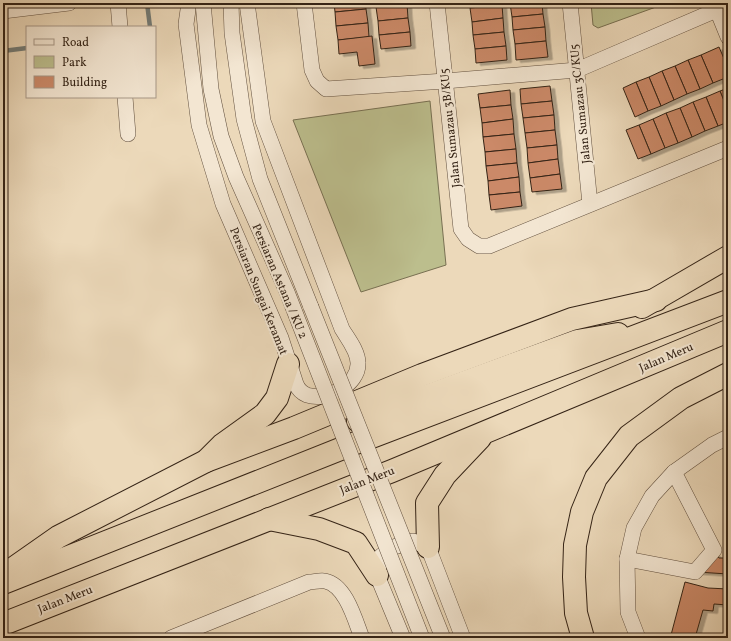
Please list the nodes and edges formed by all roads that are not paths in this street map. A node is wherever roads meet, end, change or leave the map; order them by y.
1 (69, 3) edge
2 (118, 3) edge
3 (189, 3) edge
4 (203, 3) edge
5 (231, 3) edge
6 (247, 3) edge
7 (304, 3) edge
8 (437, 3) edge
9 (570, 3) edge
10 (723, 8) edge
11 (3, 11) edge
12 (120, 26) edge
13 (728, 37) edge
14 (577, 70) junction
15 (445, 81) junction
16 (125, 98) edge
17 (128, 134) dead end
18 (728, 148) edge
19 (590, 204) junction
20 (728, 257) edge
21 (656, 300) junction
22 (728, 301) edge
23 (664, 326) junction
24 (728, 331) edge
25 (577, 341) junction
26 (288, 364) junction
27 (728, 374) edge
28 (349, 425) junction
29 (485, 432) junction
30 (728, 437) edge
31 (206, 460) junction
32 (674, 472) junction
33 (269, 519) junction
34 (428, 547) junction
35 (627, 559) junction
36 (377, 575) junction
37 (3, 576) edge
38 (3, 583) edge
39 (3, 624) edge
40 (171, 638) edge
41 (362, 638) edge
42 (403, 638) edge
43 (422, 638) edge
44 (443, 638) edge
45 (463, 638) edge
46 (583, 638) edge
47 (638, 638) edge

1 - 11 street
2 - 12 street
3 - 26 street, Persiaran Sungai Keramat
4 - 28 street, Persiaran Astana / KU 2, bridge
5 - 28 street, Persiaran Astana / KU 2, bridge
6 - 26 street, Persiaran Sungai Keramat
7 - 15 street
8 - 15 street, Jalan Sumazau 3B/KU5
9 - 14 street, Jalan Sumazau 3C/KU5
10 - 13 street
10 - 14 street
14 - 15 street
14 - 19 street, Jalan Sumazau 3C/KU5
15 - 19 street, Jalan Sumazau 3B/KU5
16 - 17 street
18 - 19 street
20 - 21 highway
21 - 25 highway
21 - 31 highway
22 - 23 highway
23 - 25 highway
23 - 38 highway
24 - 29 highway, Jalan Meru
25 - 28 highway
26 - 31 highway
27 - 46 highway
28 - 43 street, Persiaran Astana / KU 2, bridge
28 - 44 street, Persiaran Astana / KU 2, bridge
29 - 33 highway, Jalan Meru
29 - 34 highway
30 - 32 street
31 - 37 highway
32 - 35 street
32 - 35 street
33 - 36 highway
33 - 39 highway, Jalan Meru
34 - 36 street
34 - 45 street
35 - 47 street
36 - 42 street
40 - 41 street

